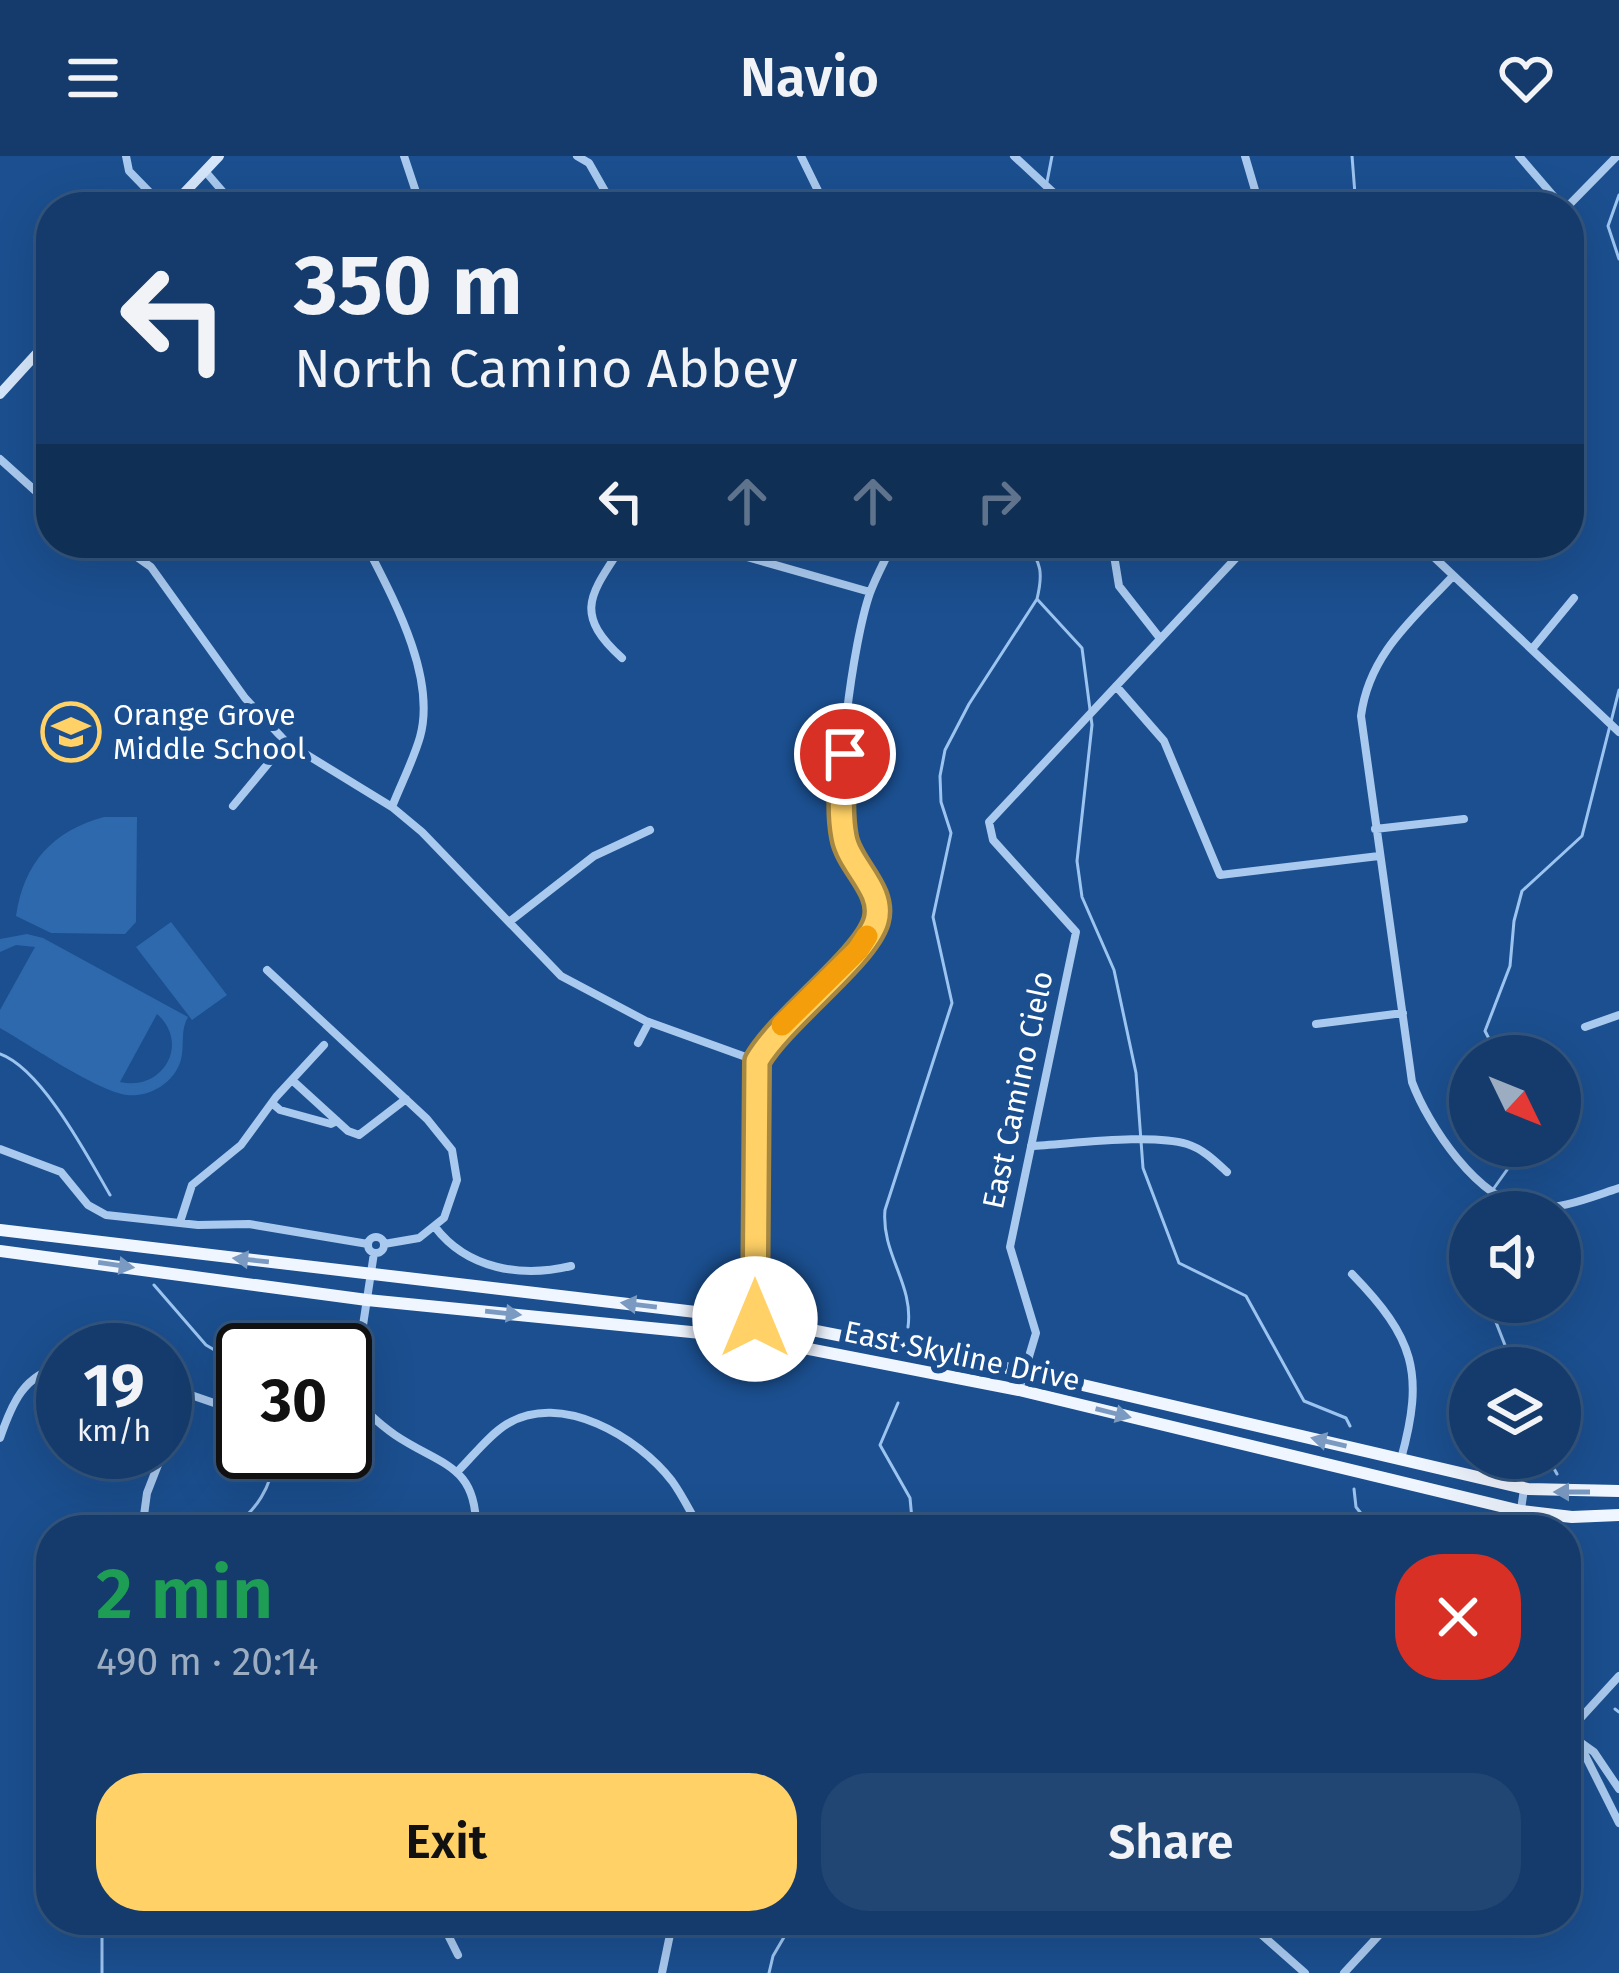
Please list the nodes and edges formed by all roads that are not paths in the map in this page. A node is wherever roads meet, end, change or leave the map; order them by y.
1 (126, 156) edge
2 (219, 156) edge
3 (577, 156) edge
4 (800, 156) edge
5 (1014, 156) edge
6 (1245, 156) edge
7 (1519, 156) edge
8 (1617, 156) edge
9 (409, 157) edge
10 (205, 171) junction
11 (152, 192) edge
12 (183, 192) edge
13 (223, 192) edge
14 (417, 192) edge
15 (605, 192) edge
16 (818, 192) edge
17 (1053, 192) edge
18 (1256, 192) edge
19 (1551, 192) edge
20 (1580, 192) edge
21 (36, 354) edge
22 (0, 394) edge
23 (0, 459) edge
24 (36, 491) edge
25 (139, 558) edge
26 (373, 558) edge
27 (614, 558) edge
28 (751, 558) edge
29 (886, 558) edge
30 (1114, 558) edge
31 (1235, 558) edge
32 (1434, 558) edge
33 (1453, 576) junction
34 (871, 592) junction
35 (1574, 598) dead end
36 (1159, 637) junction
37 (1532, 649) junction
38 (622, 658) dead end
39 (1116, 686) junction
40 (1619, 732) edge
41 (286, 742) junction
42 (233, 806) dead end
43 (392, 807) junction
44 (1464, 819) dead end
45 (1375, 829) junction
46 (650, 830) dead end
47 (1378, 856) junction
48 (509, 922) junction
49 (267, 970) dead end
50 (1403, 1013) junction
51 (1619, 1015) edge
52 (649, 1022) junction
53 (1316, 1024) dead end
54 (1585, 1028) dead end
55 (638, 1043) dead end
56 (324, 1045) dead end
57 (757, 1061) junction
58 (292, 1080) junction
59 (406, 1099) junction
60 (273, 1104) junction
61 (337, 1121) junction
62 (1031, 1146) junction
63 (0, 1149) edge
64 (1227, 1172) dead end
65 (1619, 1187) edge
66 (180, 1222) junction
67 (435, 1227) junction
68 (0, 1230) edge
69 (368, 1244) junction
70 (384, 1244) junction
71 (0, 1251) edge
72 (374, 1253) junction
73 (571, 1266) dead end
74 (371, 1274) junction
75 (1352, 1274) dead end
76 (367, 1300) junction
77 (755, 1319) junction
78 (363, 1323) edge
79 (752, 1338) junction
80 (1028, 1372) junction
81 (36, 1375) edge
82 (1019, 1390) junction
83 (372, 1414) edge
84 (0, 1438) edge
85 (1401, 1459) junction
86 (458, 1470) junction
87 (152, 1479) edge
88 (1525, 1488) junction
89 (1619, 1491) edge
90 (1521, 1511) junction
91 (144, 1515) edge
92 (476, 1515) edge
93 (692, 1515) edge
94 (1520, 1515) edge
95 (1562, 1515) edge
96 (1619, 1515) edge
97 (1581, 1516) edge
98 (1619, 1676) edge
99 (1581, 1717) edge
100 (1581, 1747) joint
101 (1619, 1790) edge
102 (1619, 1823) edge
103 (449, 1935) edge
104 (670, 1935) edge
105 (1261, 1935) edge
106 (1380, 1935) edge
107 (458, 1955) dead end
108 (662, 1973) edge
109 (1305, 1973) edge
110 (1344, 1973) edge

1 - 11 street
2 - 10 main road
3 - 15 street
4 - 16 street
5 - 17 street
6 - 18 street
7 - 19 street
8 - 20 street
9 - 14 street
10 - 12 main road
10 - 13 street
21 - 22 main road
23 - 24 street
25 - 41 street
26 - 43 street
27 - 38 street
28 - 34 street
29 - 34 street
30 - 36 street
31 - 36 street
32 - 33 street
33 - 37 street
33 - 45 street
34 - 57 street
35 - 37 street
36 - 39 street
37 - 40 street
39 - 47 street
39 - 62 street, East Camino Cielo
41 - 42 street
41 - 43 street
43 - 48 street
44 - 45 street
45 - 47 street
46 - 48 street
47 - 50 street
48 - 52 street
49 - 59 street
50 - 53 street
50 - 65 street
51 - 54 street
52 - 55 street
52 - 57 street
56 - 58 street
57 - 77 street
58 - 60 street
58 - 61 street
59 - 61 street
59 - 67 street
60 - 61 street
60 - 66 street
62 - 64 street
62 - 80 street, East Camino Cielo
63 - 66 street
66 - 69 street
67 - 70 street
67 - 73 street
74 -> 68 main road, East Skyline Drive
69 - 70 street
69 - 72 street
70 - 72 street
71 -> 76 main road, East Skyline Drive
72 - 74 street
74 - 76 street
77 -> 74 main road, East Skyline Drive
75 - 85 street
76 - 78 street
76 -> 79 main road, East Skyline Drive
77 - 79 street
77 - 80 main road, East Skyline Drive
79 - 82 main road, East Skyline Drive
80 - 82 street, East Camino Cielo
85 -> 80 main road, East Skyline Drive
81 - 84 street
82 -> 90 main road, East Skyline Drive
83 - 86 street
85 - 88 main road, East Skyline Drive
86 - 92 street
86 - 93 street
87 - 91 street
89 -> 88 main road, East Skyline Drive
88 - 90 street
90 - 94 street
90 - 95 main road, East Skyline Drive
96 - 97 main road, East Skyline Drive
98 - 99 street
100 - 101 street
100 - 102 street
103 - 107 street
104 - 108 street
105 - 109 street
106 - 110 street

